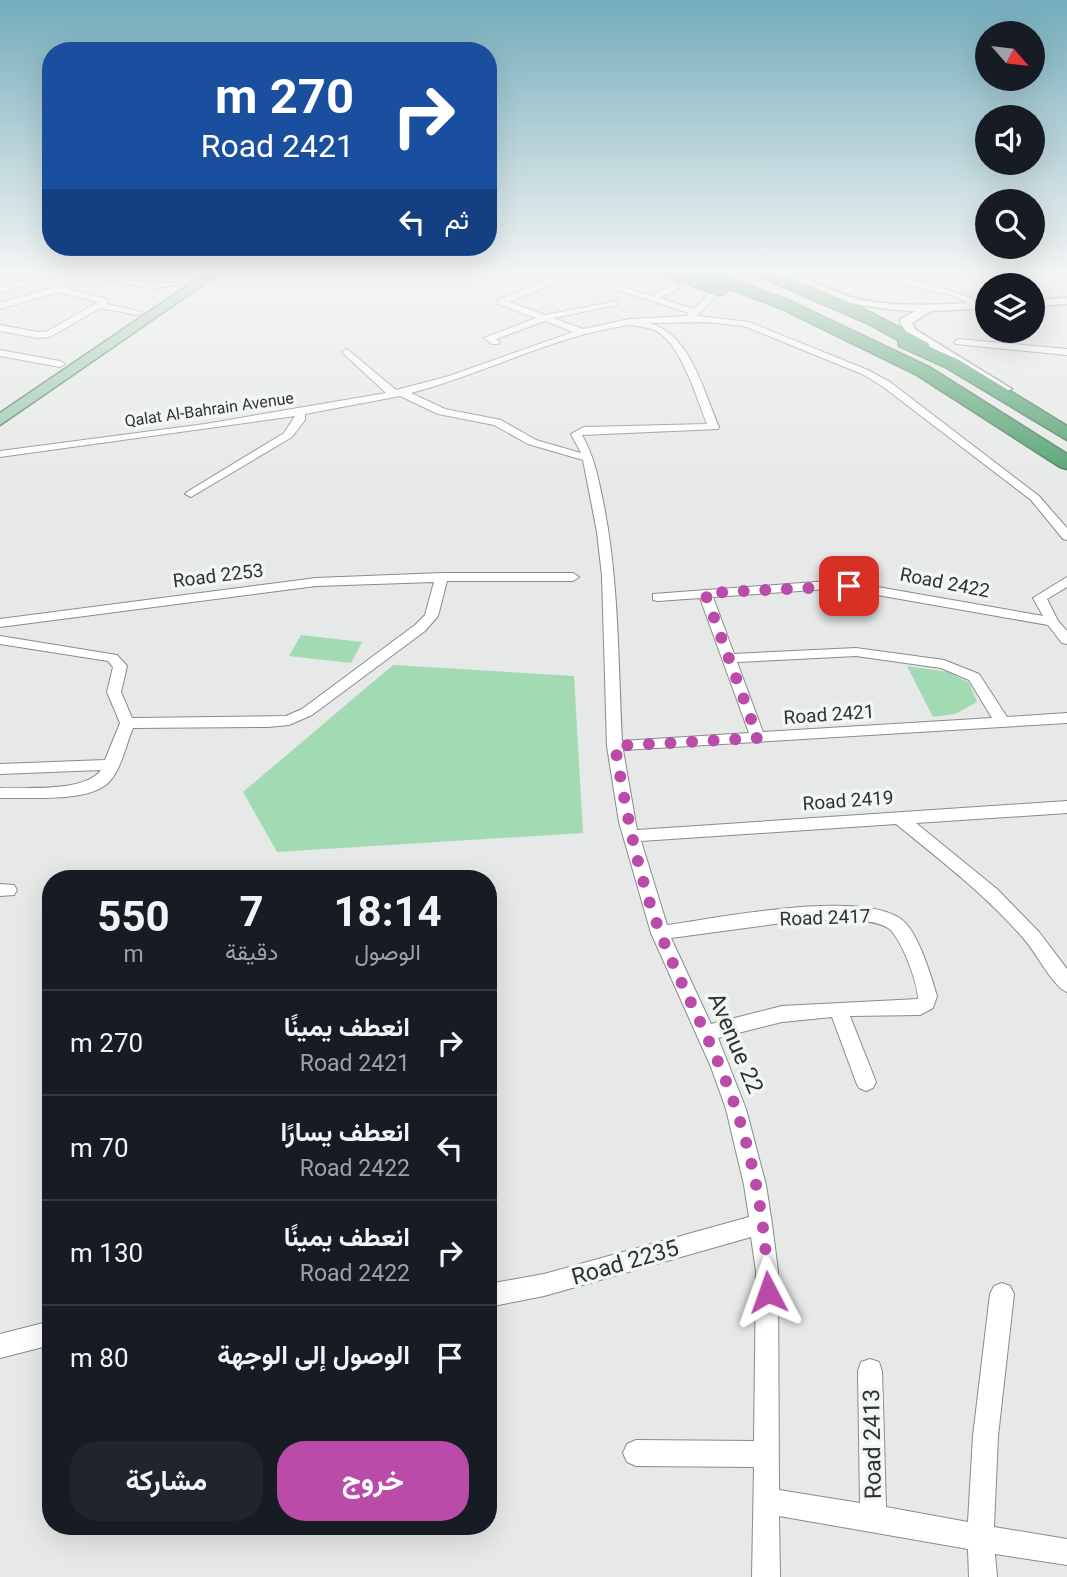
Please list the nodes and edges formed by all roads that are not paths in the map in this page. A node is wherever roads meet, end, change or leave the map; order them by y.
1 (87, 347) edge
2 (107, 347) edge
3 (541, 347) edge
4 (675, 347) edge
5 (802, 347) edge
6 (856, 347) edge
7 (874, 347) edge
8 (916, 347) edge
9 (921, 347) edge
10 (935, 347) edge
11 (1009, 347) edge
12 (347, 352) dead end
13 (1067, 352) edge
14 (0, 354) edge
15 (949, 362) junction
16 (60, 365) junction
17 (397, 393) junction
18 (0, 406) edge
19 (300, 411) junction
20 (989, 411) junction
21 (1034, 412) junction
22 (0, 420) edge
23 (1067, 434) edge
24 (0, 454) edge
25 (588, 458) junction
26 (1067, 463) edge
27 (191, 494) dead end
28 (1067, 536) edge
29 (442, 577) junction
30 (573, 577) dead end
31 (1067, 581) edge
32 (705, 593) junction
33 (658, 597) dead end
34 (1052, 622) junction
35 (0, 623) edge
36 (0, 640) edge
37 (1067, 640) edge
38 (729, 659) junction
39 (1067, 718) edge
40 (127, 723) junction
41 (1003, 723) junction
42 (758, 738) junction
43 (615, 746) junction
44 (110, 765) junction
45 (0, 769) edge
46 (0, 793) edge
47 (1067, 807) edge
48 (899, 818) junction
49 (631, 836) junction
50 (660, 933) junction
51 (1067, 985) edge
52 (838, 1009) junction
53 (704, 1034) junction
54 (866, 1082) dead end
55 (761, 1224) junction
56 (497, 1294) edge
57 (1002, 1294) dead end
58 (42, 1335) edge
59 (0, 1346) edge
60 (870, 1371) dead end
61 (636, 1453) dead end
62 (766, 1454) junction
63 (766, 1501) junction
64 (873, 1516) junction
65 (980, 1539) junction
66 (1067, 1552) edge
67 (766, 1577) edge
68 (983, 1577) edge

1 - 16 main road
2 - 22 main road
3 - 17 street, Qalat Al-Bahrain Avenue
4 - 25 street, Avenue 22
5 - 28 street, Qalat Al-Bahrain Avenue
6 - 20 highway
7 - 20 highway
8 - 15 highway
9 - 15 highway
10 - 21 street
11 - 13 street
12 - 17 street
14 - 16 street
15 - 21 highway
16 - 18 main road
17 - 19 street, Qalat Al-Bahrain Avenue
17 - 25 street
19 - 24 street, Qalat Al-Bahrain Avenue
19 - 27 street
20 - 26 highway
21 - 23 highway
25 - 43 street, Avenue 22
29 - 30 street, Road 2253
29 - 35 street, Road 2253
29 - 40 street
31 - 34 street
32 - 33 street, Road 2422
32 - 34 street, Road 2422
32 - 38 street
34 - 37 street
36 - 40 street
38 - 41 street
38 - 42 street
39 - 41 street, Road 2421
40 - 44 street
41 - 42 street, Road 2421
42 - 43 street, Road 2421
43 - 49 street, Avenue 22
44 - 45 street
44 - 46 street
47 - 48 street, Road 2419
48 - 49 street, Road 2419
48 - 51 street
49 - 50 street, Avenue 22
50 - 52 street, Road 2417
50 - 53 street, Avenue 22
52 - 53 street, Road 2417
52 - 54 street
53 - 55 street, Avenue 22
55 - 56 street, Road 2235
55 - 62 street, Avenue 22
57 - 65 street
58 - 59 street
60 - 64 street, Road 2413
61 - 62 street
62 - 63 street, Avenue 22
63 - 64 street, Road 2413
63 - 67 street, Avenue 22
64 - 65 street, Road 2413
65 - 66 street, Road 2413
65 - 68 street

